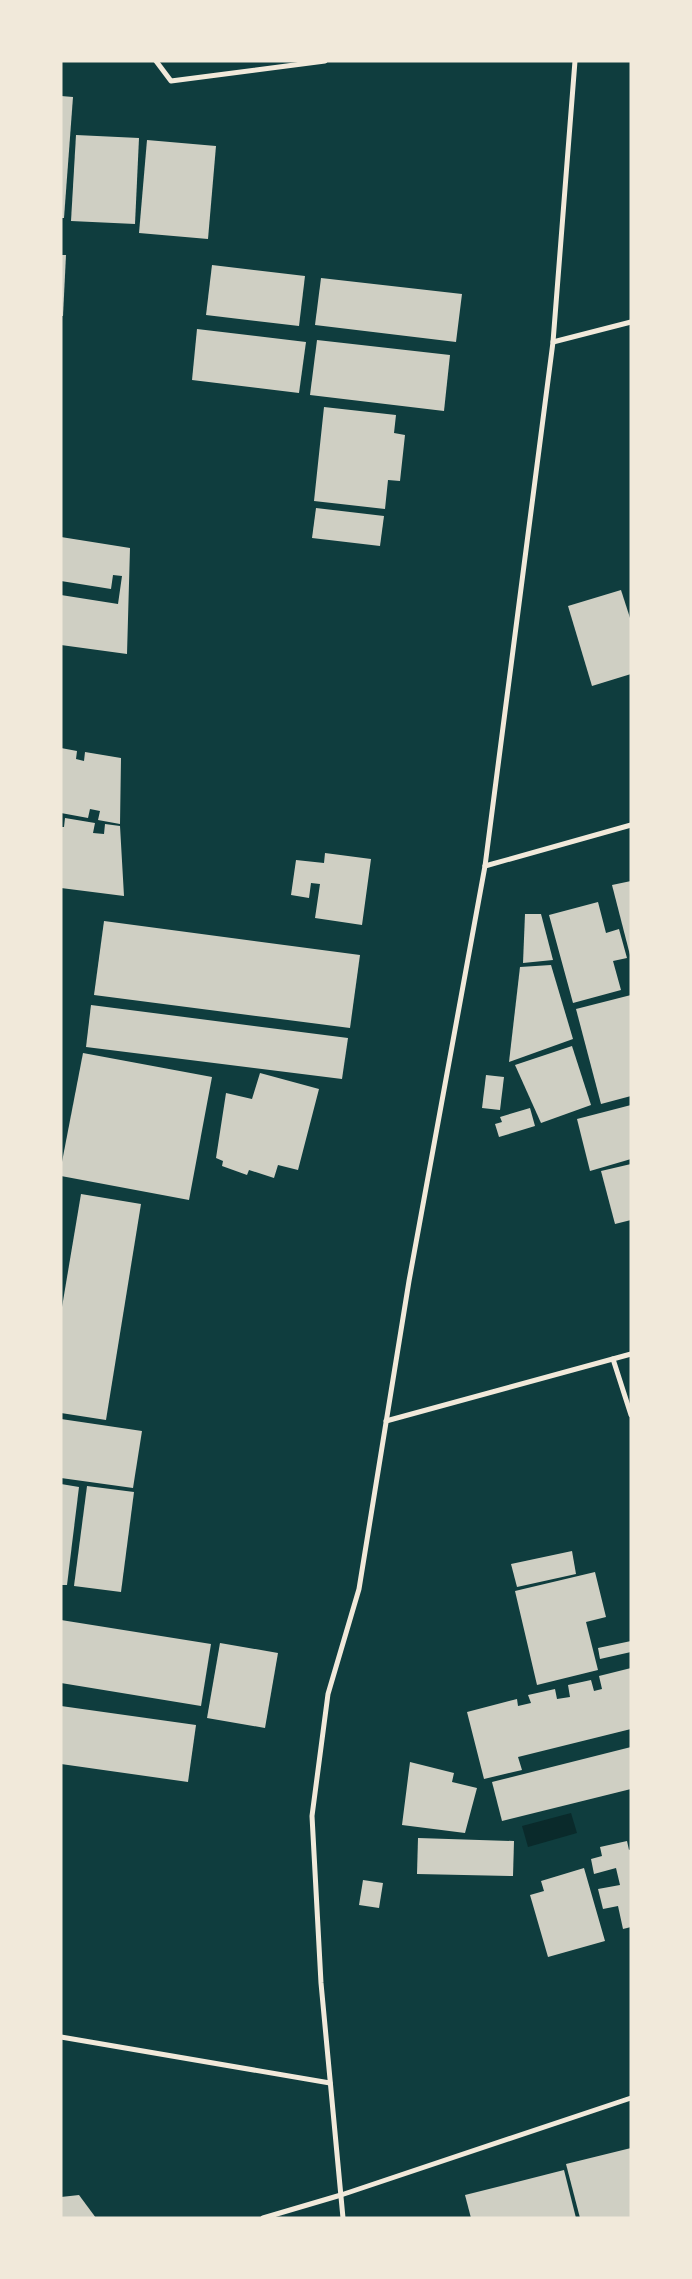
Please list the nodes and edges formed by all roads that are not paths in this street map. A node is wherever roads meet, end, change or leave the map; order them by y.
1 (156, 61) edge
2 (325, 61) edge
3 (575, 61) edge
4 (631, 322) edge
5 (553, 342) junction
6 (631, 825) edge
7 (485, 866) junction
8 (631, 1354) edge
9 (613, 1358) junction
10 (631, 1415) edge
11 (386, 1422) junction
12 (61, 2037) edge
13 (330, 2083) junction
14 (631, 2098) edge
15 (341, 2195) junction
16 (263, 2218) edge
17 (343, 2218) edge

1 - 2 street
3 - 5 street
4 - 5 street
5 - 7 street
6 - 7 street
7 - 11 street
8 - 9 street
9 - 10 street
9 - 11 street
11 - 13 street
12 - 13 street
13 - 15 street
14 - 15 street
15 - 16 street
15 - 17 street

